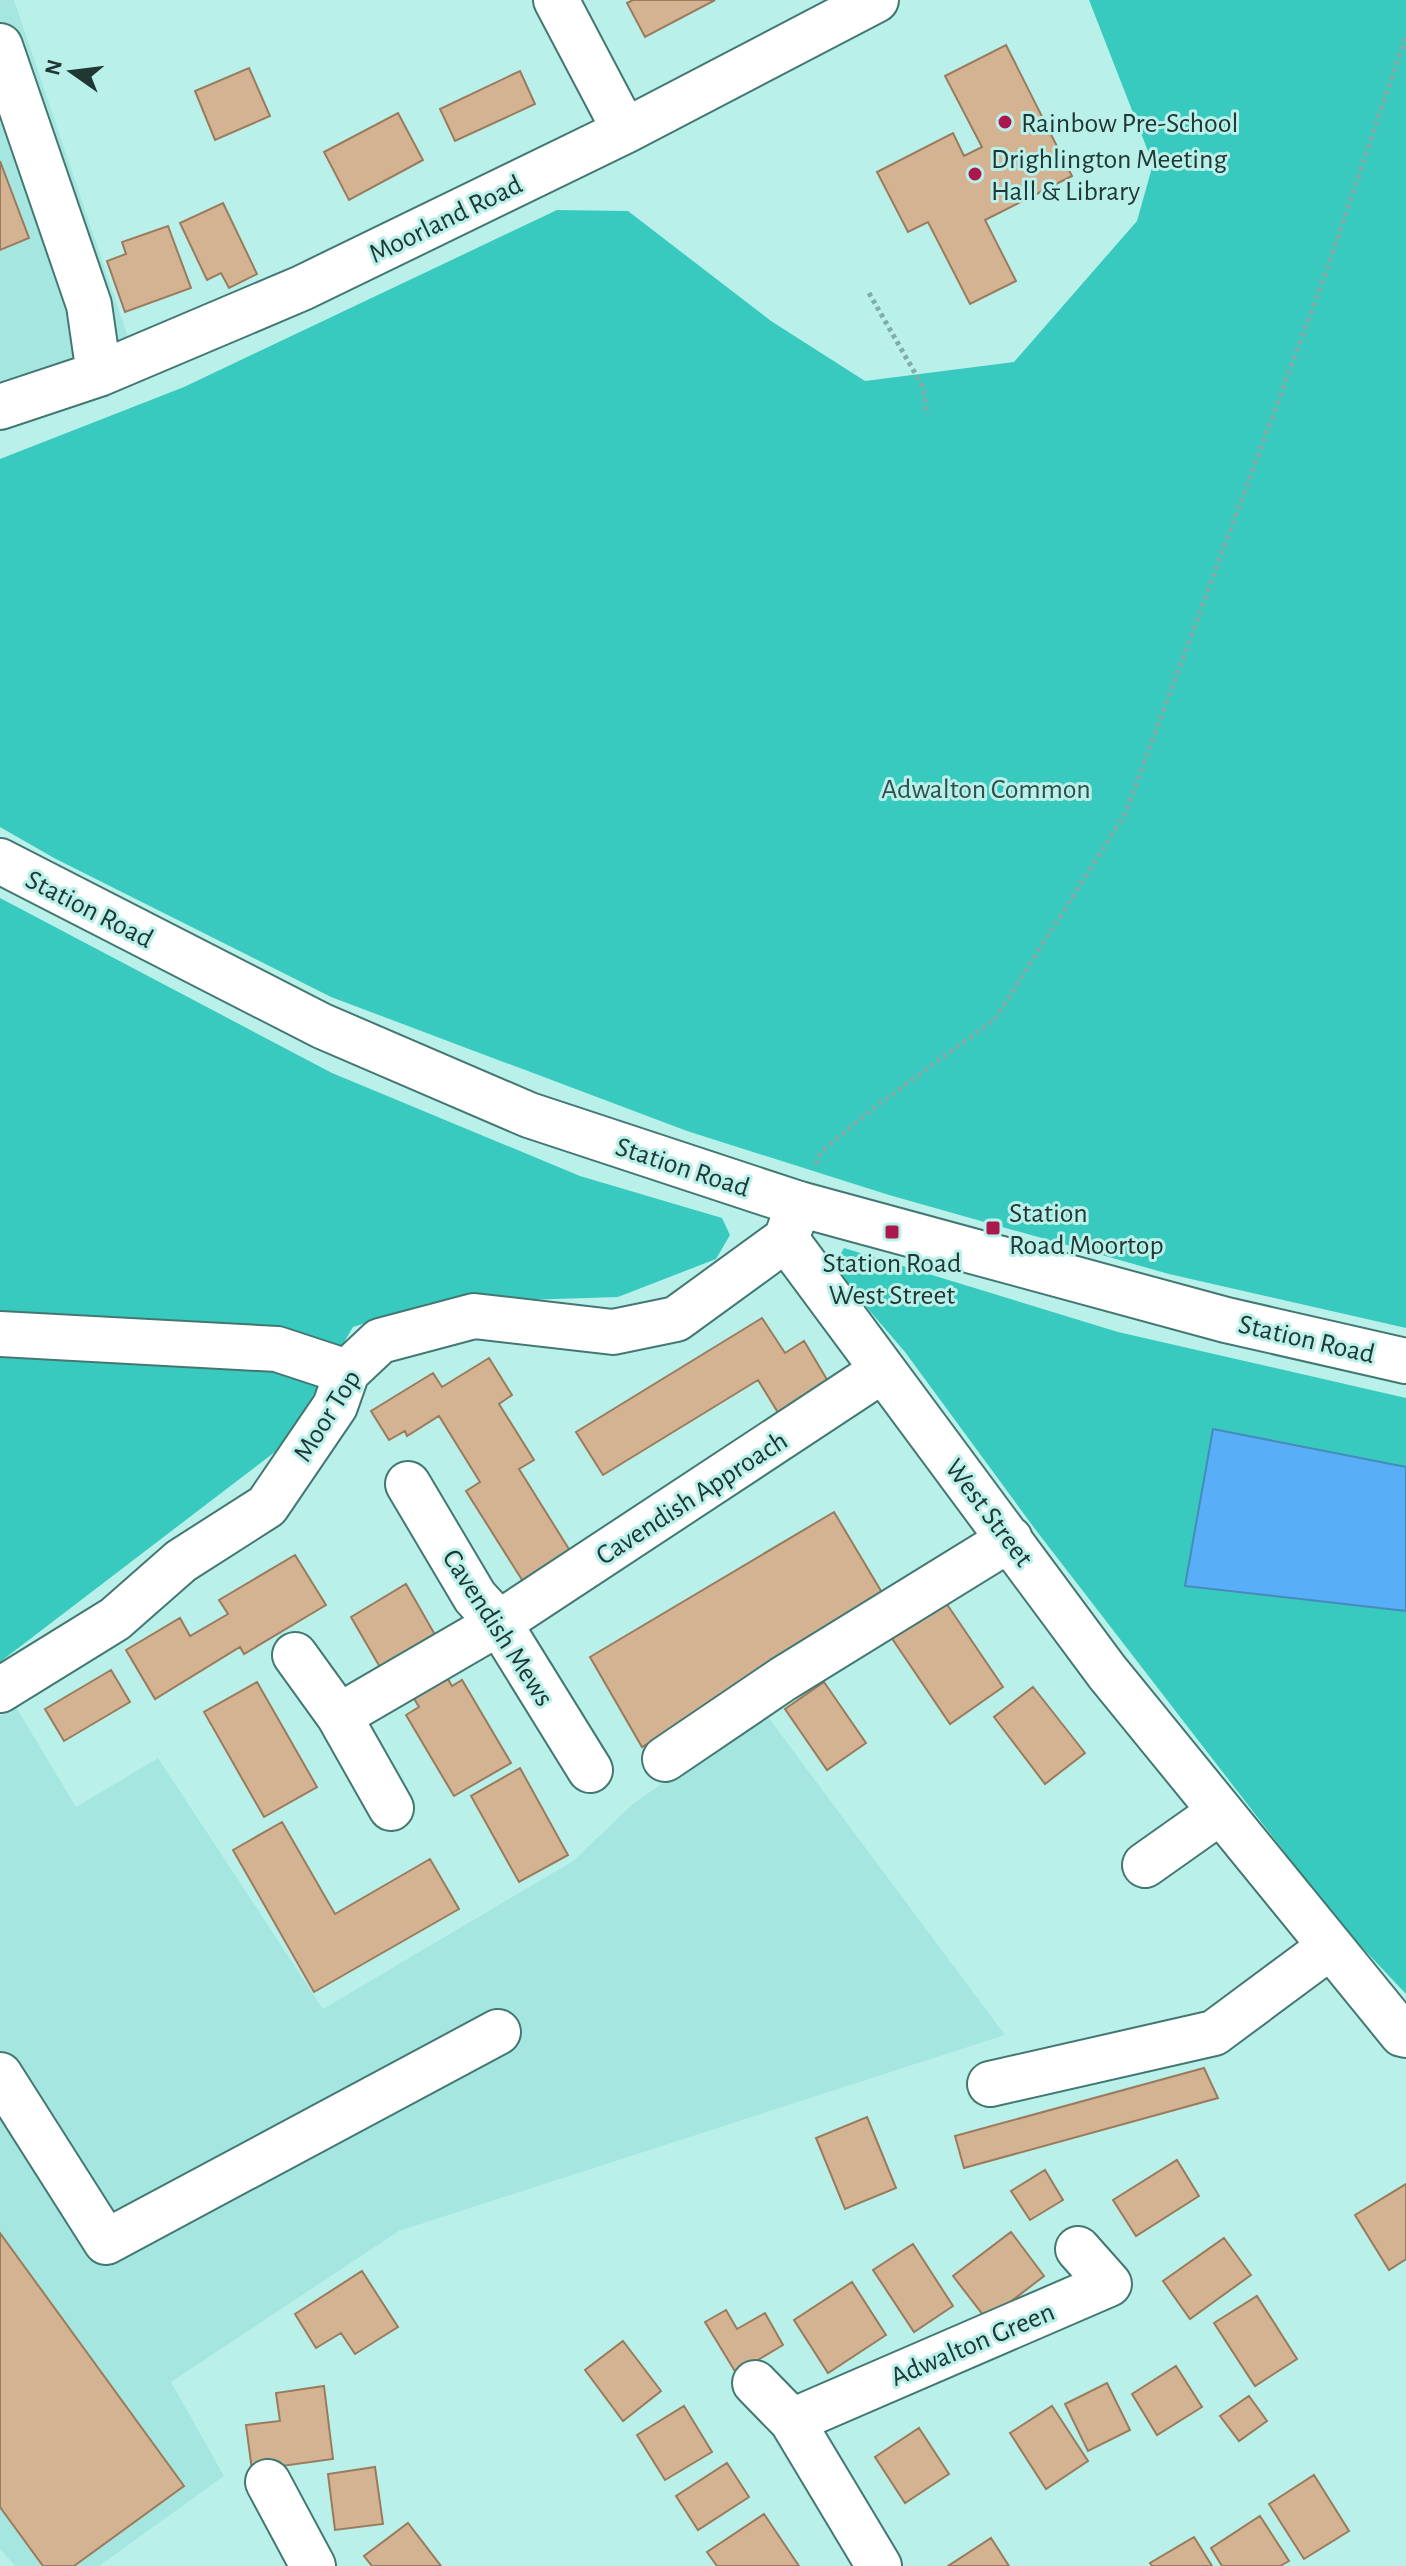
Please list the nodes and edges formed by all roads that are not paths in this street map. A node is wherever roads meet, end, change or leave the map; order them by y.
1 (556, 0) edge
2 (876, 0) edge
3 (0, 46) edge
4 (625, 131) junction
5 (99, 374) junction
6 (0, 407) edge
7 (0, 861) edge
8 (793, 1222) junction
9 (0, 1334) edge
10 (1406, 1361) edge
11 (883, 1370) junction
12 (347, 1372) junction
13 (408, 1484) dead end
14 (1010, 1539) junction
15 (499, 1623) junction
16 (295, 1655) dead end
17 (0, 1690) edge
18 (339, 1716) junction
19 (665, 1759) dead end
20 (590, 1770) dead end
21 (391, 1808) dead end
22 (1220, 1812) junction
23 (1145, 1865) dead end
24 (1330, 1947) junction
25 (498, 2032) dead end
26 (1405, 2036) edge
27 (0, 2075) edge
28 (990, 2084) dead end
29 (1078, 2249) dead end
30 (755, 2383) dead end
31 (792, 2421) junction
32 (268, 2482) dead end
33 (313, 2566) edge
34 (879, 2566) edge

1 - 4 street
2 - 4 street, Moorland Road
3 - 5 street
4 - 5 street, Moorland Road
5 - 6 street, Moorland Road
7 - 8 street, Station Road
8 - 10 street, Station Road
8 - 11 street, West Street
8 - 12 street, Moor Top
9 - 12 street
11 - 14 street, West Street
11 - 15 street, Cavendish Approach
12 - 17 street, Moor Top
13 - 15 street, Cavendish Mews
14 - 19 street
14 - 22 street, West Street
15 - 18 street, Cavendish Approach
15 - 20 street, Cavendish Mews
16 - 18 street
18 - 21 street
22 - 23 street
22 - 24 street, West Street
24 - 26 street, West Street
24 - 28 street
25 - 27 street
29 - 31 street, Adwalton Green
30 - 31 street
31 - 34 street
32 - 33 street

